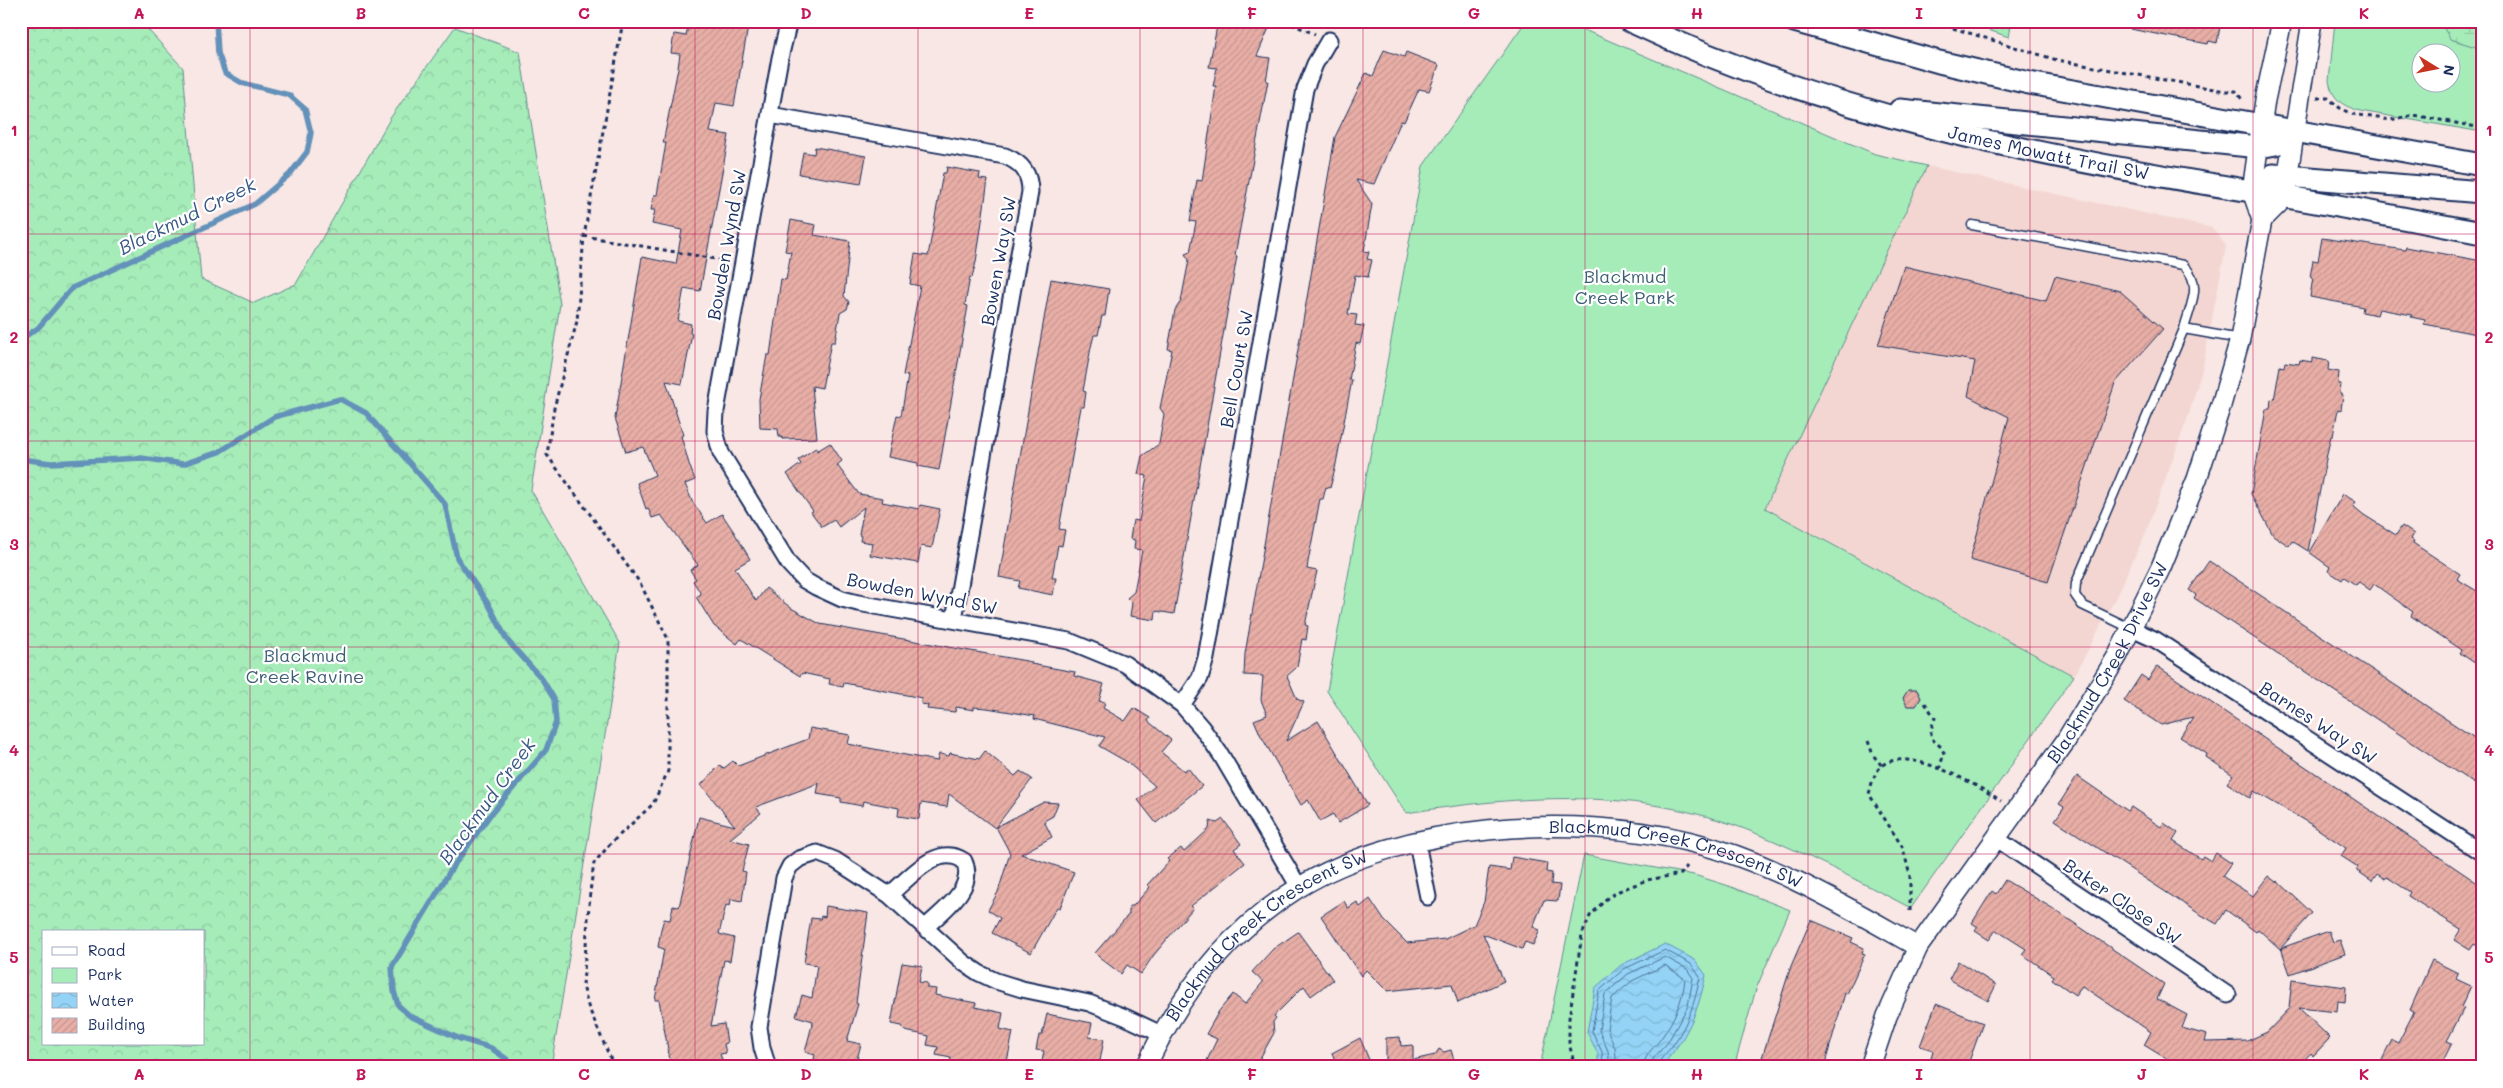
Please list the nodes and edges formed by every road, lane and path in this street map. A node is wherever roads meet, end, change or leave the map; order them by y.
1 (623, 21) edge
2 (789, 21) edge
3 (1284, 21) edge
4 (1630, 21) edge
5 (1794, 21) edge
6 (1930, 21) edge
7 (2282, 21) edge
8 (2312, 21) edge
9 (1329, 40) joint
10 (2328, 98) dead end
11 (2241, 101) dead end
12 (1855, 106) junction
13 (770, 115) junction
14 (2262, 126) junction
15 (2482, 128) edge
16 (2296, 132) junction
17 (2259, 147) junction
18 (2482, 165) edge
19 (2289, 176) junction
20 (2252, 191) junction
21 (2482, 192) edge
22 (2284, 198) junction
23 (2262, 220) junction
24 (1972, 225) dead end
25 (2482, 233) edge
26 (584, 236) junction
27 (742, 264) junction
28 (2184, 329) junction
29 (2240, 339) junction
30 (954, 619) junction
31 (2132, 629) junction
32 (1925, 703) dead end
33 (1182, 705) junction
34 (1868, 741) dead end
35 (1882, 766) junction
36 (1939, 770) junction
37 (2001, 801) dead end
38 (1997, 839) junction
39 (1417, 843) junction
40 (2482, 853) edge
41 (1687, 866) dead end
42 (1299, 887) junction
43 (889, 895) junction
44 (1428, 897) dead end
45 (1910, 911) dead end
46 (925, 928) junction
47 (1918, 947) junction
48 (2228, 995) dead end
49 (1161, 1034) junction
50 (614, 1067) edge
51 (768, 1067) edge
52 (1146, 1067) edge
53 (1575, 1067) edge
54 (1870, 1067) edge

1 - 26 path
2 - 13 street, Bowden Wynd SW
3 - 9 path
4 - 12 main road, James Mowatt Trail SW
5 - 14 main road
6 - 11 path
7 - 14 street
8 - 16 street
9 - 33 street, Bell Court SW
10 - 15 path
12 - 17 main road
12 - 20 main road, James Mowatt Trail SW
13 - 27 street, Bowden Wynd SW
13 - 30 street, Bowen Way SW
14 - 16 main road
14 - 17 street
16 - 17 main road
16 - 18 main road
16 - 19 street
17 - 20 street
19 - 20 main road
19 - 21 main road
19 - 22 street
20 - 22 main road, James Mowatt Trail SW
20 - 23 street
22 - 23 street
22 - 25 main road, James Mowatt Trail SW
23 - 29 street, Blackmud Creek Drive SW
24 - 28 lane
26 - 27 path
26 - 50 path
27 - 30 street, Bowden Wynd SW
28 - 29 lane
28 - 31 lane
29 - 31 street, Blackmud Creek Drive SW
30 - 33 street, Bowden Wynd SW
31 - 38 street, Blackmud Creek Drive SW
31 - 40 street, Barnes Way SW
32 - 36 path
33 - 42 street, Bowden Wynd SW
34 - 35 path
35 - 36 path
35 - 45 path
36 - 37 path
38 - 47 street, Blackmud Creek Drive SW
38 - 48 street, Baker Close SW
39 - 42 street, Blackmud Creek Crescent SW
39 - 44 street
39 - 47 street, Blackmud Creek Crescent SW
41 - 53 path
42 - 49 street, Blackmud Creek Crescent SW
43 - 46 street
43 - 46 street
43 - 51 street
46 - 49 street
47 - 54 street, Blackmud Creek Drive SW
49 - 52 street, Blackmud Creek Crescent SW

